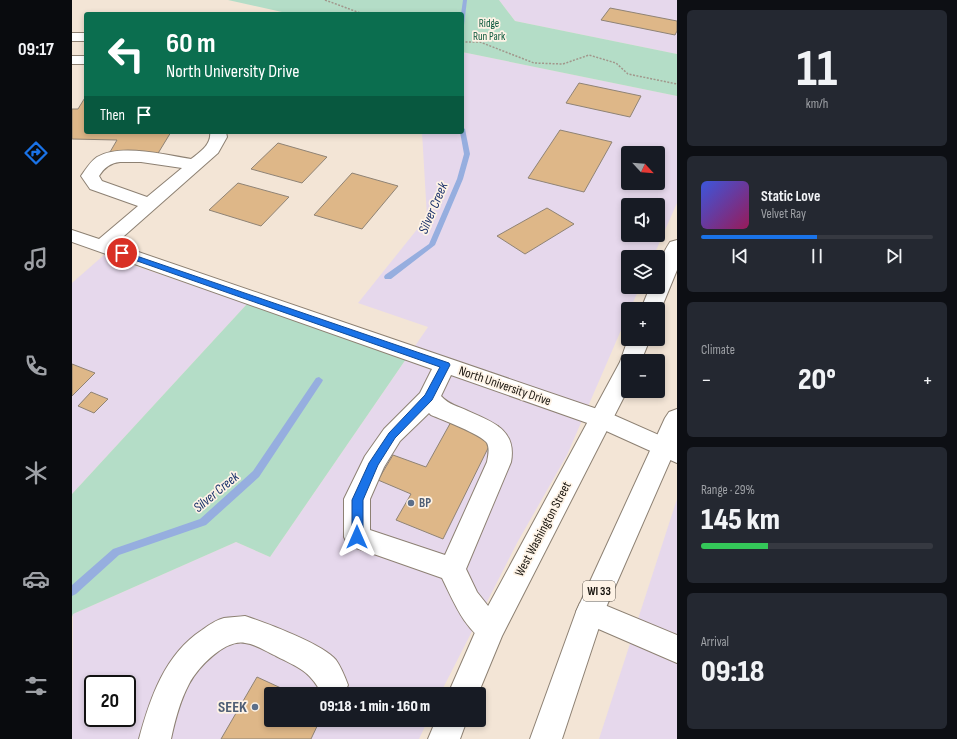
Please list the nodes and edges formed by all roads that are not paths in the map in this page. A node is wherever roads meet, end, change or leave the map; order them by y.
1 (72, 37) edge
2 (84, 37) edge
3 (72, 60) edge
4 (84, 60) edge
5 (218, 134) edge
6 (195, 165) junction
7 (150, 204) junction
8 (72, 236) edge
9 (102, 246) junction
10 (677, 246) edge
11 (654, 302) edge
12 (445, 365) junction
13 (621, 380) edge
14 (429, 398) junction
15 (677, 418) edge
16 (601, 419) junction
17 (671, 450) edge
18 (452, 569) junction
19 (590, 612) junction
20 (490, 630) junction
21 (677, 649) edge
22 (333, 685) dead end
23 (466, 687) edge
24 (449, 727) edge
25 (155, 739) edge
26 (444, 739) edge
27 (546, 739) edge

1 - 2 main road
3 - 4 main road
5 - 6 main road
6 - 7 main road
6 - 7 main road
7 - 9 main road
8 - 9 main road, North University Drive
9 - 12 main road, North University Drive
10 - 11 main road
12 - 14 main road
12 - 16 main road, North University Drive
13 - 16 main road, West Washington Street
14 - 18 main road
14 - 18 main road
15 - 17 main road, WI 33
16 - 17 main road, North University Drive
16 - 20 main road, West Washington Street
17 - 19 main road, WI 33
18 - 20 main road
19 - 21 main road
19 - 27 main road, WI 33
20 - 23 main road, West Washington Street
22 - 25 main road
24 - 26 main road

